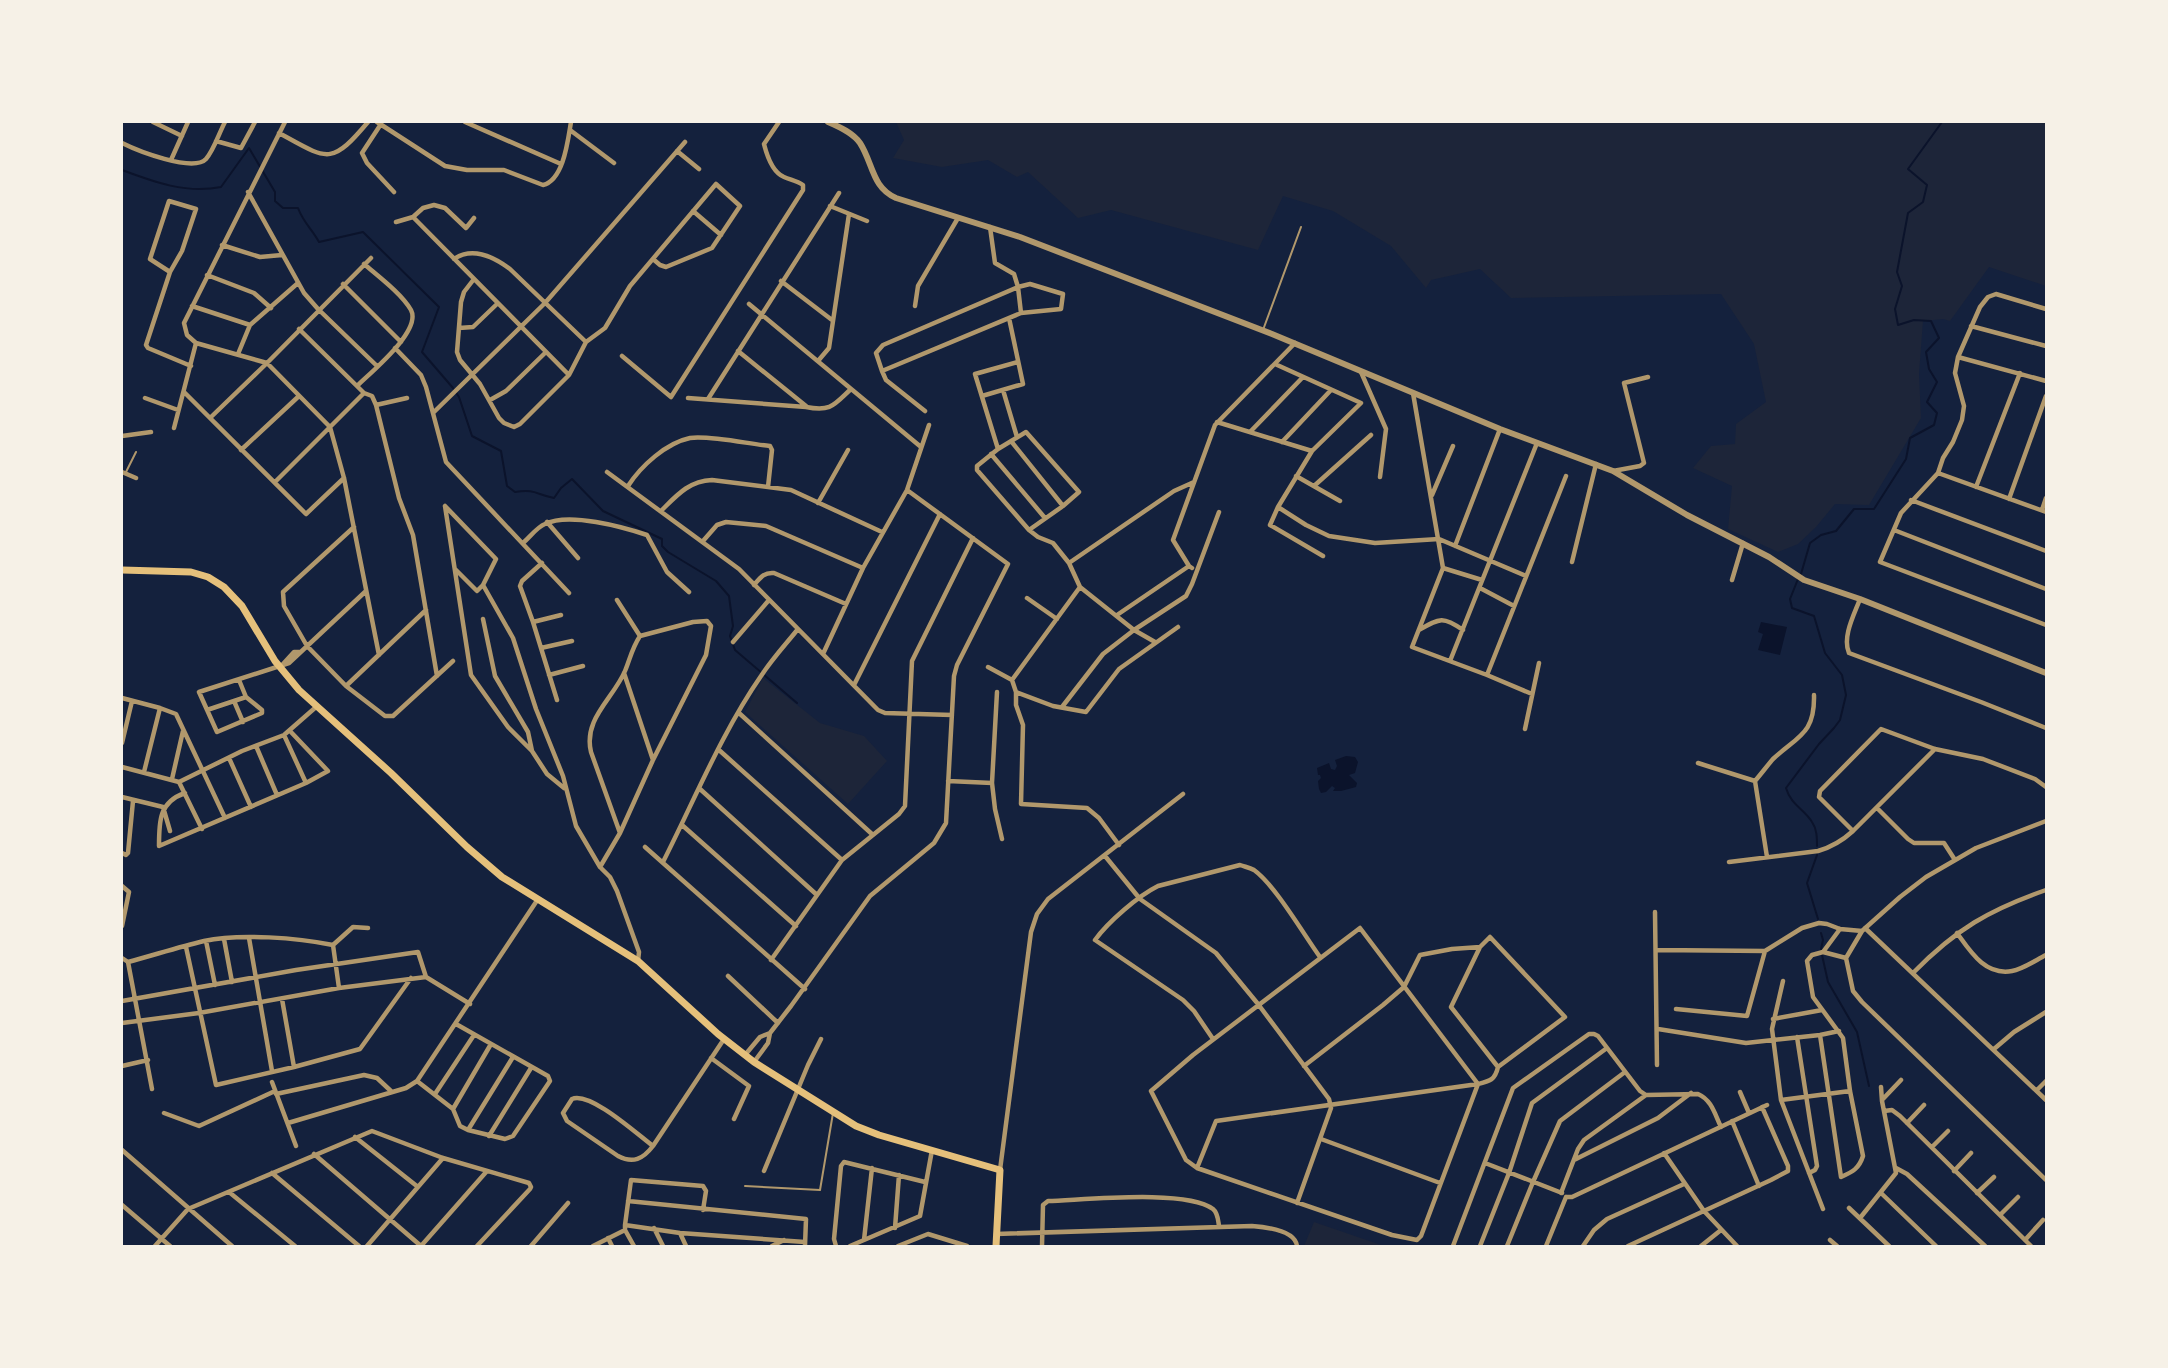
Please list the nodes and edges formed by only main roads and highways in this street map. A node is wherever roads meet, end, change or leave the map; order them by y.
1 (122, 570) edge
2 (996, 1246) edge

1 - 2 main road

